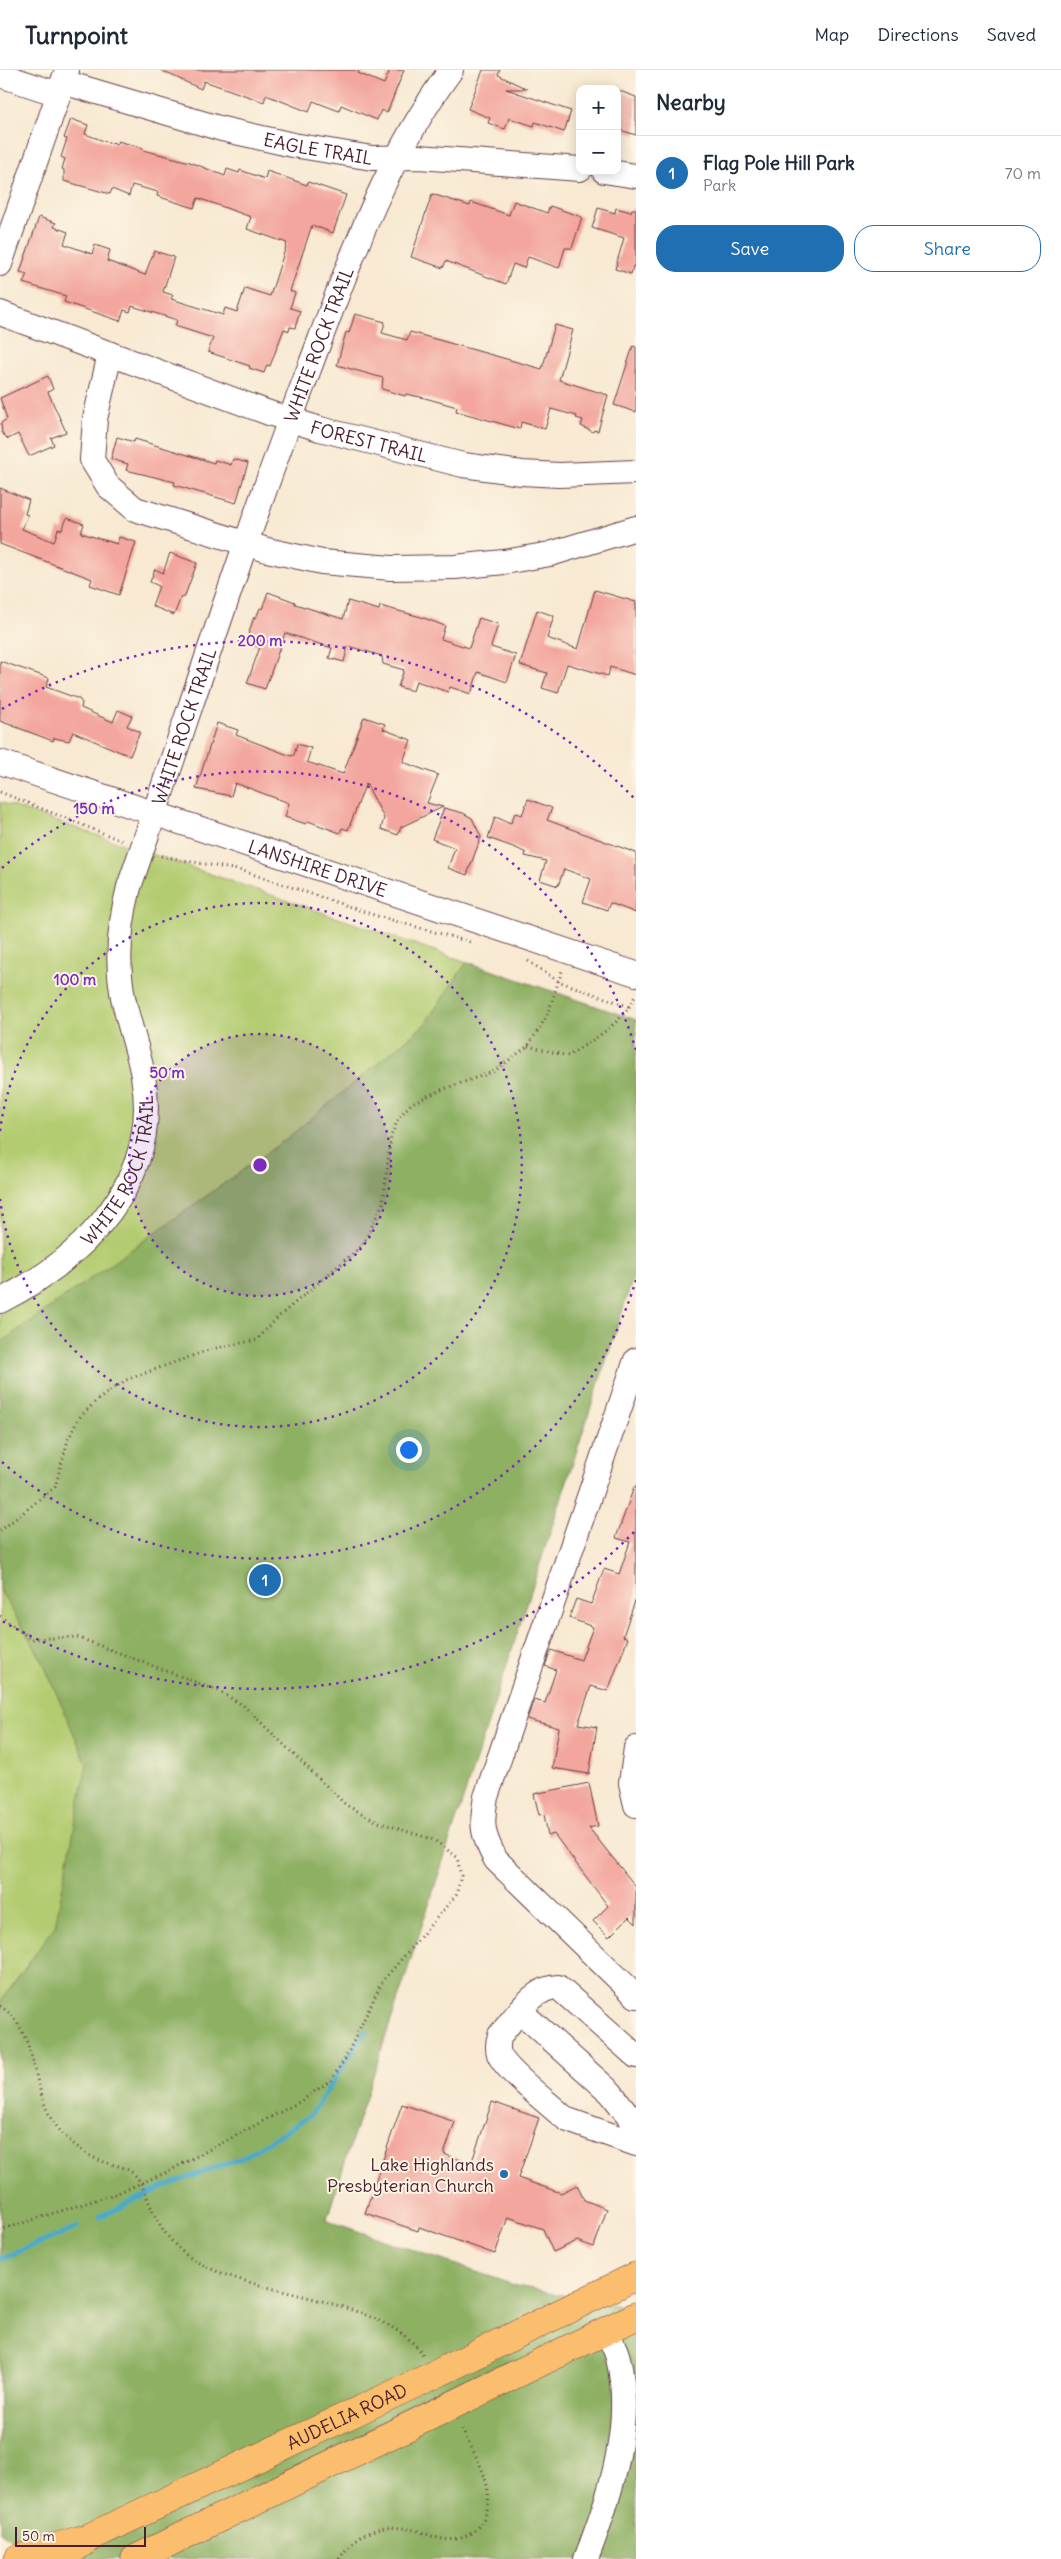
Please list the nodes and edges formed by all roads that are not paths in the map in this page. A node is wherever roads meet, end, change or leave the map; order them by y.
1 (451, 70) edge
2 (0, 75) edge
3 (62, 82) edge
4 (396, 157) junction
5 (576, 169) edge
6 (621, 174) edge
7 (636, 176) edge
8 (0, 264) edge
9 (0, 313) edge
10 (110, 354) junction
11 (290, 420) junction
12 (636, 472) edge
13 (636, 528) edge
14 (245, 544) junction
15 (0, 762) edge
16 (154, 815) junction
17 (636, 974) edge
18 (0, 1301) edge
19 (636, 1360) edge
20 (636, 1748) edge
21 (636, 1805) edge
22 (636, 1996) edge
23 (521, 2012) junction
24 (636, 2056) edge
25 (635, 2144) edge
26 (636, 2276) edge
27 (590, 2298) junction
28 (636, 2316) edge
29 (606, 2330) junction
30 (92, 2536) junction
31 (17, 2559) edge
32 (60, 2559) edge
33 (135, 2559) edge
34 (586, 2559) edge

1 - 4 street, WHITE ROCK TRAIL
2 - 3 street, EAGLE TRAIL
3 - 4 street, EAGLE TRAIL
3 - 8 street
4 - 5 street, EAGLE TRAIL
4 - 11 street, WHITE ROCK TRAIL
6 - 7 street
9 - 10 street, FOREST TRAIL
10 - 11 street, FOREST TRAIL
10 - 14 street
11 - 12 street, FOREST TRAIL
11 - 14 street, WHITE ROCK TRAIL
13 - 14 street
14 - 16 street, WHITE ROCK TRAIL
15 - 16 street, LANSHIRE DRIVE
16 - 17 street, LANSHIRE DRIVE
16 - 18 street, WHITE ROCK TRAIL
19 - 22 street
20 - 21 street
23 - 24 street
23 - 25 street
23 - 25 street
26 - 27 main road, AUDELIA ROAD
27 - 29 main road
27 - 30 main road, AUDELIA ROAD
28 - 29 main road, AUDELIA ROAD
29 - 33 main road, AUDELIA ROAD
29 - 34 street
30 - 31 main road
30 - 32 main road, AUDELIA ROAD

